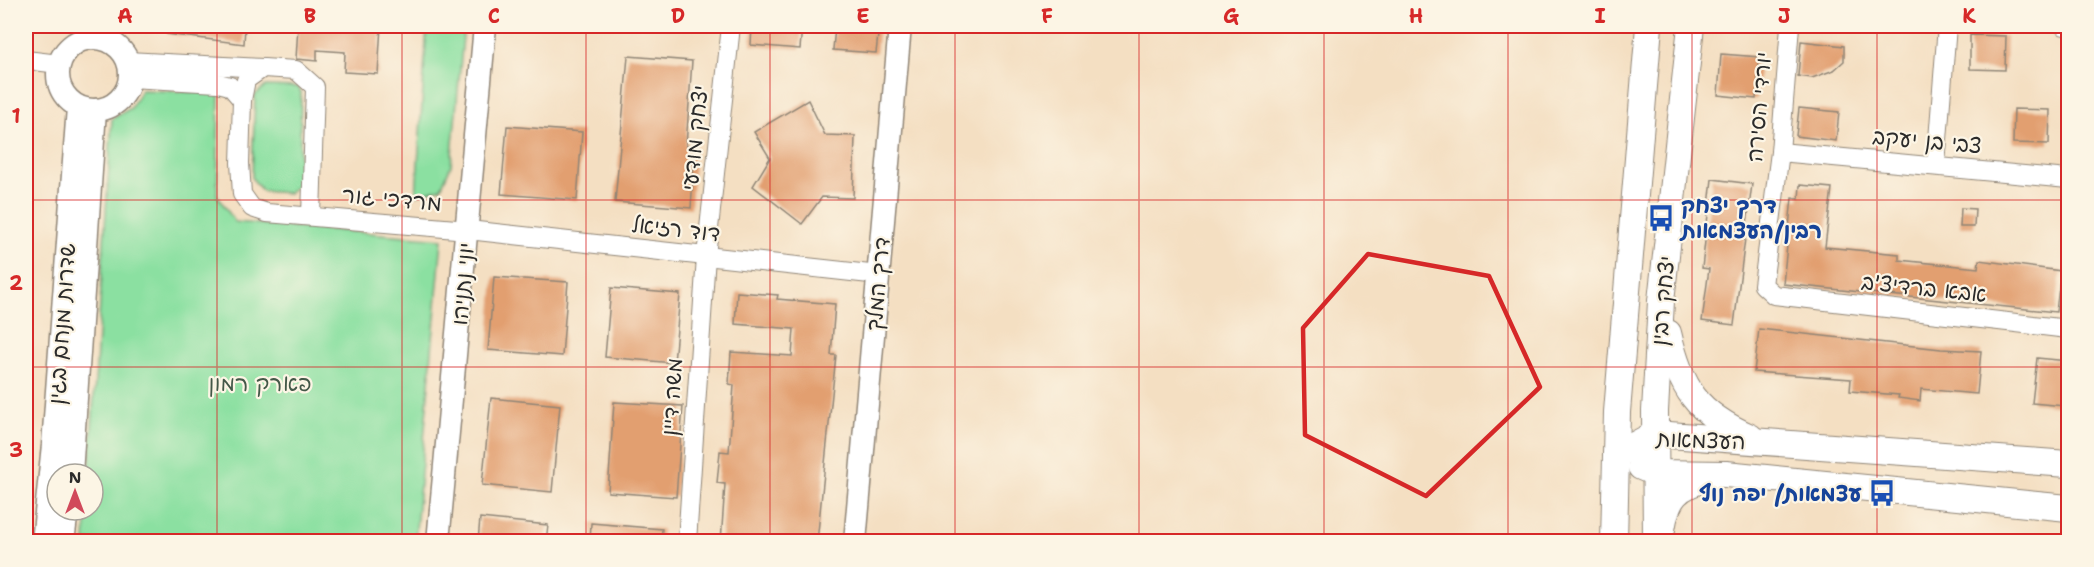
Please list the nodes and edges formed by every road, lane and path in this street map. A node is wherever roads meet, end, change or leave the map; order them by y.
1 (485, 26) edge
2 (731, 26) edge
3 (900, 26) edge
4 (1649, 26) edge
5 (1691, 26) edge
6 (1790, 26) edge
7 (1947, 26) edge
8 (94, 32) edge
9 (26, 60) edge
10 (59, 64) junction
11 (263, 68) junction
12 (129, 69) junction
13 (242, 100) junction
14 (86, 109) junction
15 (1780, 152) junction
16 (1936, 165) junction
17 (2068, 179) edge
18 (311, 216) junction
19 (468, 230) junction
20 (706, 256) junction
21 (879, 275) junction
22 (1774, 295) joint
23 (1661, 302) junction
24 (2068, 329) edge
25 (1655, 434) junction
26 (1761, 442) junction
27 (1616, 455) junction
28 (71, 462) edge
29 (2068, 464) edge
30 (1655, 473) junction
31 (1726, 474) junction
32 (2068, 508) edge
33 (66, 522) edge
34 (43, 542) edge
35 (63, 542) edge
36 (438, 542) edge
37 (687, 542) edge
38 (855, 542) edge
39 (1614, 542) edge
40 (1658, 542) edge

1 - 19 street, יוני נתניהו
2 - 20 street, יצחק מודעי
3 - 21 street, דרך המלך
4 - 27 main road, יצחק רבין
5 - 23 main road, יצחק רבין
6 - 15 street, יורדי הסירה
7 - 16 street
8 - 10 street
8 - 12 street
9 - 10 street
10 - 14 street
11 - 12 street, מרדכי גור
11 - 13 street, מרדכי גור
11 - 18 street, מרדכי גור
12 - 13 street
12 - 14 street
13 - 18 street, מרדכי גור
14 - 28 street, שדרות מנחם בגין
14 - 34 street, שדרות מנחם בגין
15 - 16 street, צבי בן יעקב
15 - 22 street, יורדי הסירה
16 - 17 street, צבי בן יעקב
18 - 19 street, מרדכי גור
19 - 20 street, דוד רזיאל
19 - 36 street, יוני נתניהו
20 - 21 street, דוד רזיאל
20 - 37 street, משה דיין
21 - 38 street, דרך המלך
22 - 24 street, אבא ברדיצ'ב
23 - 25 main road, יצחק רבין
23 - 26 main road
25 - 26 main road, העצמאות
25 - 27 main road, העצמאות
25 - 30 main road, יצחק רבין
26 - 29 main road, העצמאות
27 - 30 main road, העצמאות
27 - 39 main road, יצחק רבין
30 - 31 main road, העצמאות
30 - 40 main road, יצחק רבין
31 - 32 main road, העצמאות
31 - 40 main road
33 - 35 street

